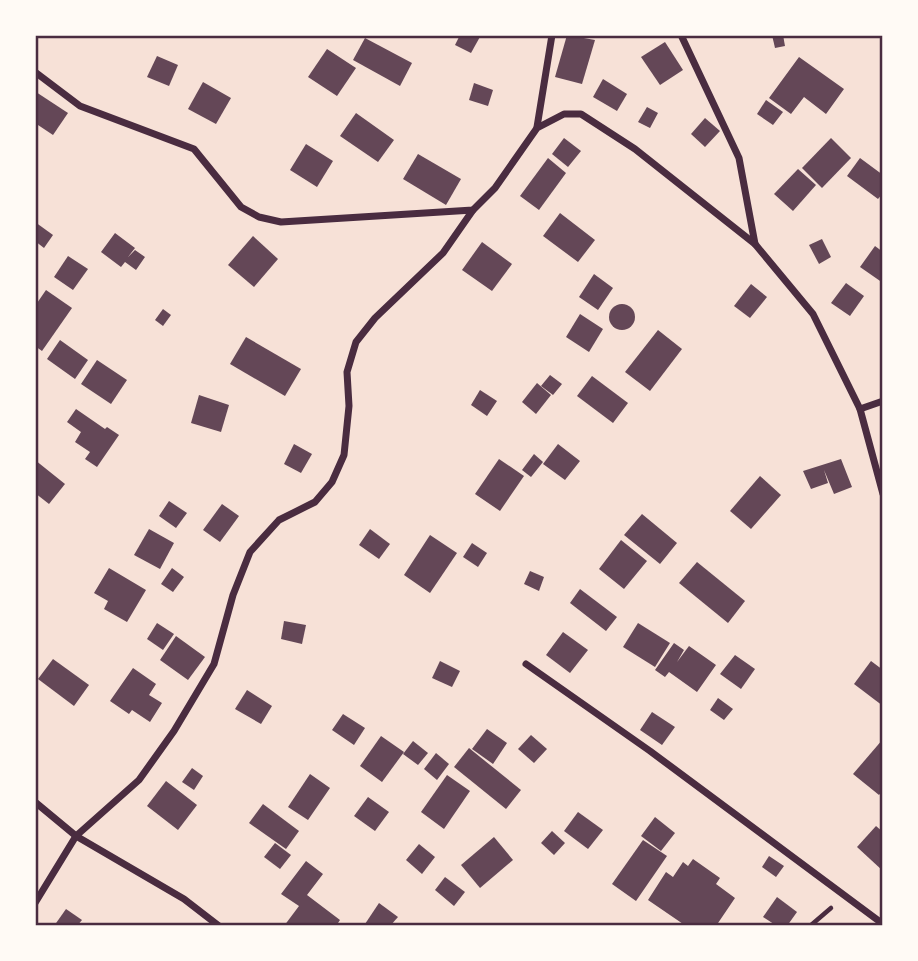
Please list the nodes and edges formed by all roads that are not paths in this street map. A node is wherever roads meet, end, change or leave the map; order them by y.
1 (552, 35) edge
2 (681, 35) edge
3 (35, 72) edge
4 (537, 128) junction
5 (473, 210) junction
6 (755, 244) junction
7 (883, 401) edge
8 (860, 409) junction
9 (883, 494) edge
10 (526, 664) dead end
11 (35, 802) edge
12 (76, 836) junction
13 (35, 903) edge
14 (883, 924) edge
15 (219, 926) edge

1 - 4 street
2 - 6 street
3 - 5 street
4 - 5 street
4 - 6 street
5 - 12 street
6 - 8 street
7 - 8 street
8 - 9 street
10 - 14 street
11 - 12 street
12 - 13 street
12 - 15 street

